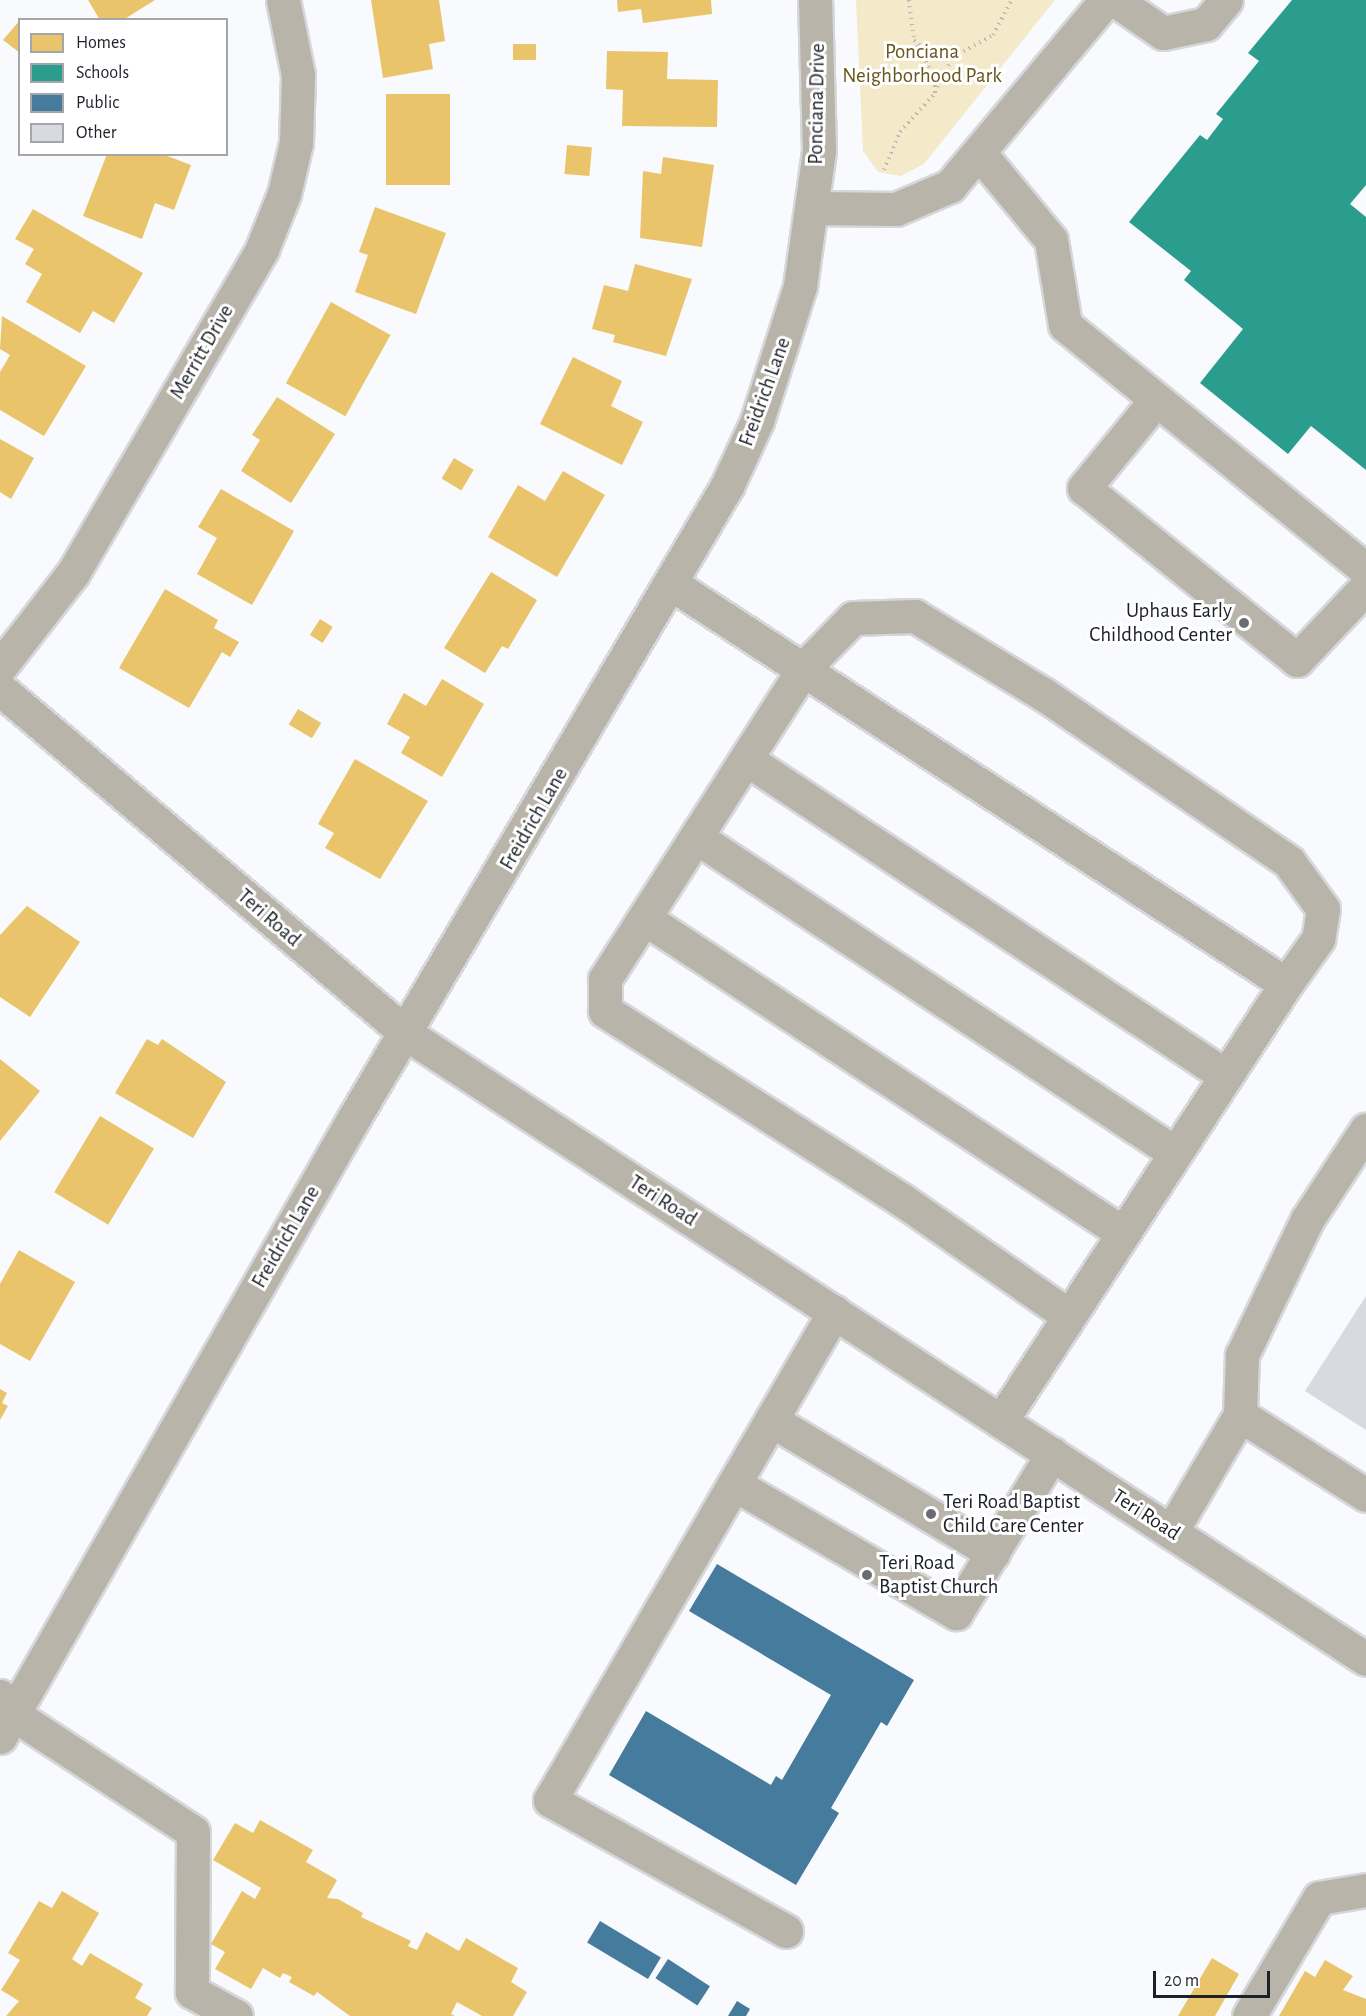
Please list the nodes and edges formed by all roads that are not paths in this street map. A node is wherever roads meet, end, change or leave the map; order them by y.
1 (283, 0) edge
2 (814, 0) edge
3 (1106, 0) edge
4 (1115, 0) edge
5 (1226, 0) edge
6 (981, 154) junction
7 (814, 208) junction
8 (1156, 400) junction
9 (1366, 570) edge
10 (670, 583) junction
11 (1366, 586) edge
12 (0, 667) edge
13 (803, 669) junction
14 (0, 689) edge
15 (746, 759) junction
16 (696, 837) junction
17 (644, 918) junction
18 (1286, 984) junction
19 (408, 1035) junction
20 (1226, 1076) junction
21 (1366, 1130) edge
22 (1175, 1154) junction
23 (1123, 1233) junction
24 (834, 1312) junction
25 (1069, 1316) junction
26 (1240, 1415) junction
27 (771, 1420) junction
28 (1000, 1421) junction
29 (1052, 1454) junction
30 (734, 1484) junction
31 (1366, 1496) edge
32 (1171, 1532) junction
33 (993, 1553) junction
34 (1366, 1659) edge
35 (4, 1716) edge
36 (1366, 1890) edge
37 (786, 1931) dead end
38 (187, 2004) edge
39 (236, 2016) edge
40 (1249, 2016) edge

1 - 12 street, Merritt Drive
2 - 7 street, Ponciana Drive
3 - 6 street
4 - 5 street
6 - 7 street
6 - 8 street
7 - 10 street, Freidrich Lane
8 - 9 street
8 - 11 street
10 - 13 street
10 - 19 street, Freidrich Lane
13 - 15 street
13 - 18 street
13 - 18 street
14 - 19 street, Teri Road
15 - 16 street
15 - 20 street
16 - 17 street
16 - 22 street
17 - 23 street
17 - 25 street
18 - 20 street
19 - 24 street, Teri Road
19 - 35 street, Freidrich Lane
20 - 22 street
21 - 26 street
22 - 23 street
23 - 25 street
24 - 27 street
24 - 28 street, Teri Road
25 - 28 street
26 - 31 street
26 - 32 street
27 - 30 street
27 - 33 street
28 - 29 street, Teri Road
29 - 32 street, Teri Road
29 - 33 street
30 - 33 street
30 - 37 street
32 - 34 street, Teri Road
35 - 38 street
36 - 40 street
38 - 39 street

